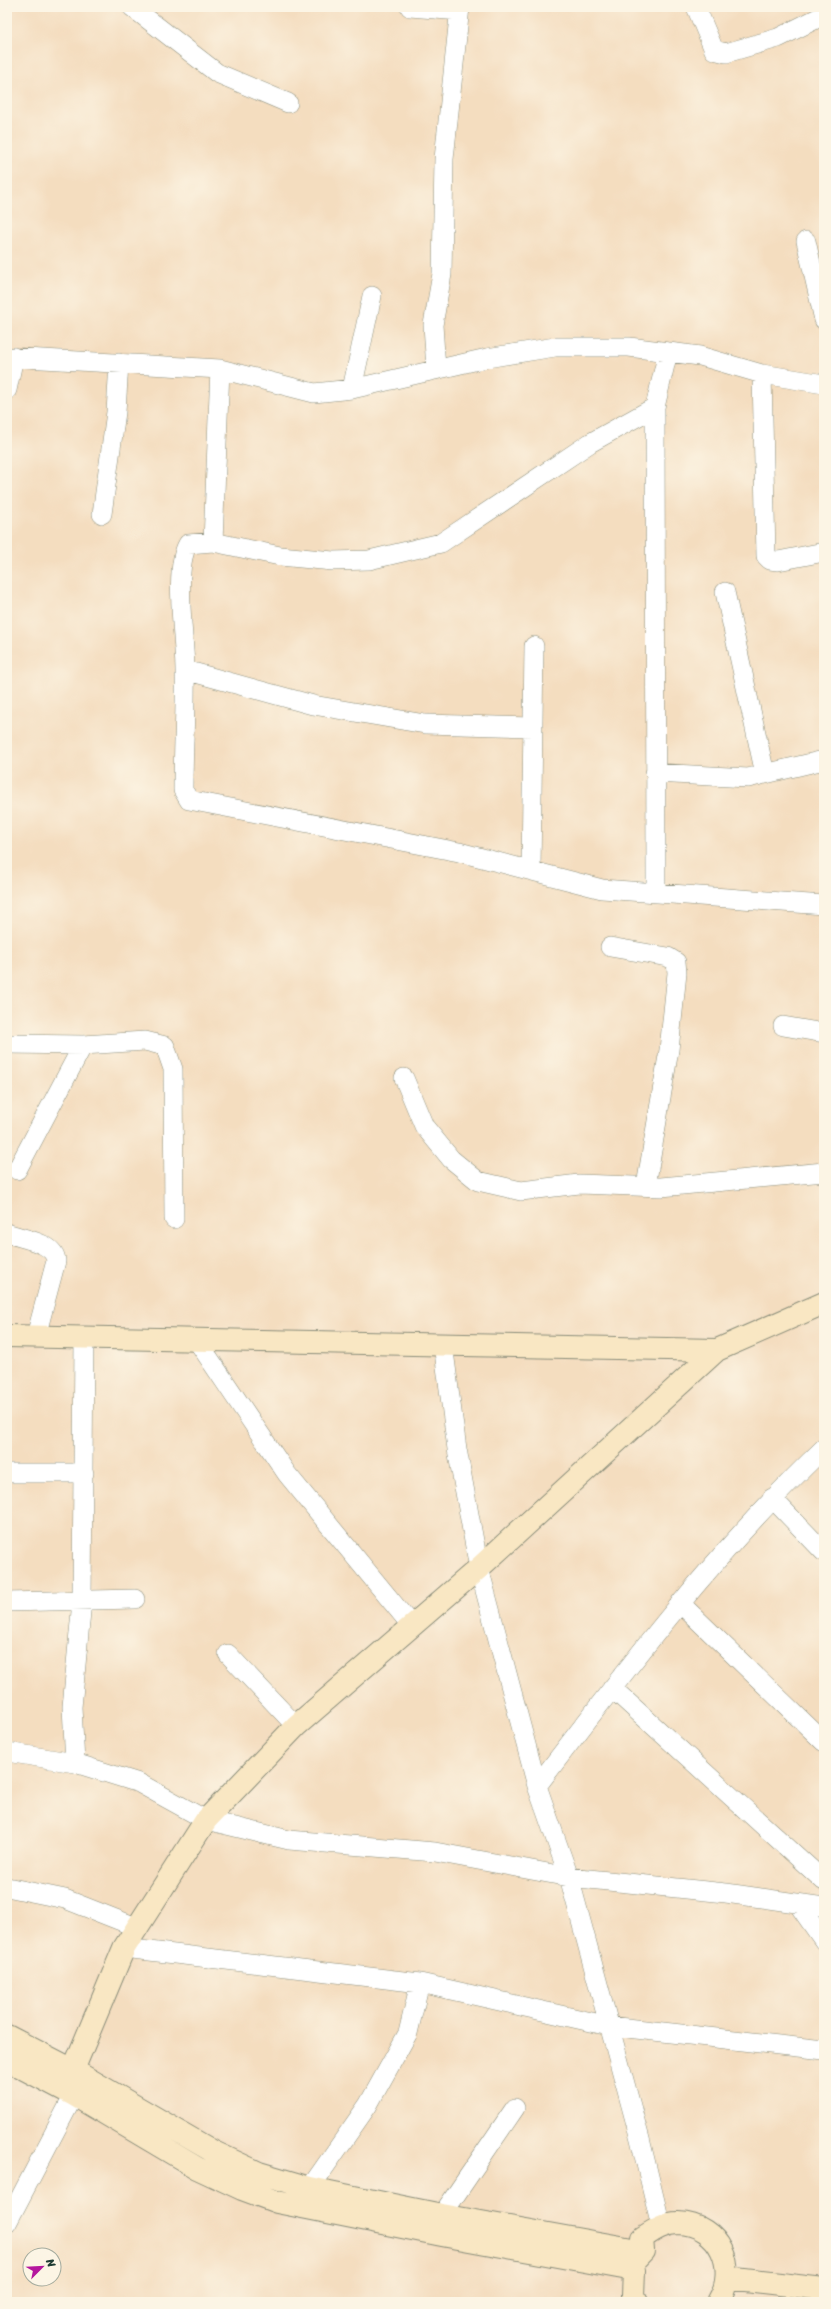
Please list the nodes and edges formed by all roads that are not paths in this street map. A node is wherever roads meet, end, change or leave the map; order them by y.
1 (134, 7) edge
2 (410, 7) edge
3 (696, 7) edge
4 (460, 9) edge
5 (824, 15) edge
6 (288, 103) dead end
7 (806, 241) dead end
8 (372, 296) dead end
9 (824, 320) edge
10 (668, 352) junction
11 (10, 357) edge
12 (119, 363) junction
13 (220, 369) junction
14 (436, 369) junction
15 (762, 374) junction
16 (824, 384) edge
17 (7, 390) edge
18 (352, 390) junction
19 (654, 407) junction
20 (102, 514) dead end
21 (213, 542) junction
22 (824, 552) edge
23 (725, 592) dead end
24 (534, 646) dead end
25 (185, 670) junction
26 (533, 727) junction
27 (824, 760) edge
28 (655, 773) junction
29 (765, 774) junction
30 (531, 870) junction
31 (656, 893) junction
32 (824, 905) edge
33 (610, 947) dead end
34 (783, 1026) dead end
35 (824, 1032) edge
36 (7, 1044) edge
37 (83, 1045) junction
38 (404, 1078) dead end
39 (17, 1170) dead end
40 (824, 1172) edge
41 (646, 1186) junction
42 (174, 1219) dead end
43 (7, 1233) edge
44 (824, 1303) edge
45 (7, 1336) edge
46 (36, 1336) junction
47 (84, 1337) junction
48 (196, 1339) junction
49 (443, 1344) junction
50 (717, 1350) junction
51 (824, 1448) edge
52 (7, 1473) edge
53 (84, 1473) junction
54 (772, 1498) junction
55 (824, 1552) edge
56 (478, 1568) junction
57 (135, 1599) dead end
58 (82, 1601) junction
59 (7, 1602) edge
60 (680, 1603) junction
61 (411, 1625) junction
62 (228, 1654) dead end
63 (612, 1688) junction
64 (296, 1726) junction
65 (824, 1742) edge
66 (7, 1752) edge
67 (75, 1763) junction
68 (537, 1786) junction
69 (206, 1820) junction
70 (816, 1863) edge
71 (569, 1877) junction
72 (824, 1881) edge
73 (7, 1887) edge
74 (798, 1904) junction
75 (824, 1907) edge
76 (136, 1927) junction
77 (824, 1941) edge
78 (124, 1948) junction
79 (420, 1983) junction
80 (609, 2026) junction
81 (7, 2036) edge
82 (824, 2050) edge
83 (7, 2060) edge
84 (81, 2074) junction
85 (55, 2085) junction
86 (74, 2095) junction
87 (515, 2108) dead end
88 (310, 2188) junction
89 (442, 2215) junction
90 (7, 2224) edge
91 (661, 2226) junction
92 (638, 2261) junction
93 (727, 2278) junction
94 (824, 2289) edge
95 (637, 2302) edge
96 (718, 2302) edge

1 - 6 street
2 - 4 street
3 - 5 street
4 - 14 street
7 - 9 street
8 - 18 street
10 - 14 street
10 - 15 street
10 - 19 street
11 - 12 street
11 - 17 street
12 - 13 street
12 - 20 street
13 - 18 street
13 - 21 street
14 - 18 street
15 - 16 street
15 - 22 street
19 - 21 street
19 - 28 street
21 - 25 street
23 - 29 street
24 - 26 street
25 - 26 street
25 - 30 street
26 - 30 street
27 - 29 street
28 - 29 street
28 - 31 street
30 - 31 street
31 - 32 street
33 - 41 street
34 - 35 street
36 - 37 street
37 - 39 street
37 - 42 street
38 - 41 street
40 - 41 street
43 - 46 street
44 - 50 street
45 - 46 street
46 - 47 street
47 - 48 street
47 - 53 street
48 - 49 street
48 - 61 street
49 - 50 street
49 - 56 street
50 - 56 street
51 - 54 street
52 - 53 street
53 - 58 street
54 - 55 street
54 - 60 street
56 - 61 street
56 - 68 street
57 - 58 street
58 - 59 street
58 - 67 street
60 - 63 street
60 - 65 street
61 - 64 street
62 - 64 street
63 - 68 street
63 - 70 street
64 - 69 street
66 - 67 street
67 - 69 street
68 - 71 street
69 - 71 street
69 - 76 street
70 - 72 street
71 - 74 street
71 - 80 street
73 - 76 street
74 - 75 street
74 - 77 street
76 - 78 street
78 - 79 street
78 - 84 street
79 - 80 street
79 - 88 street
80 - 82 street
80 - 91 street
81 - 84 street
83 - 85 street
84 - 85 street
84 - 86 street
84 - 88 street
85 - 86 street
86 - 90 street
86 - 92 street
87 - 89 street
88 - 89 street
89 - 92 street
91 - 92 street
91 - 93 street
92 - 95 street
93 - 94 street
93 - 96 street

